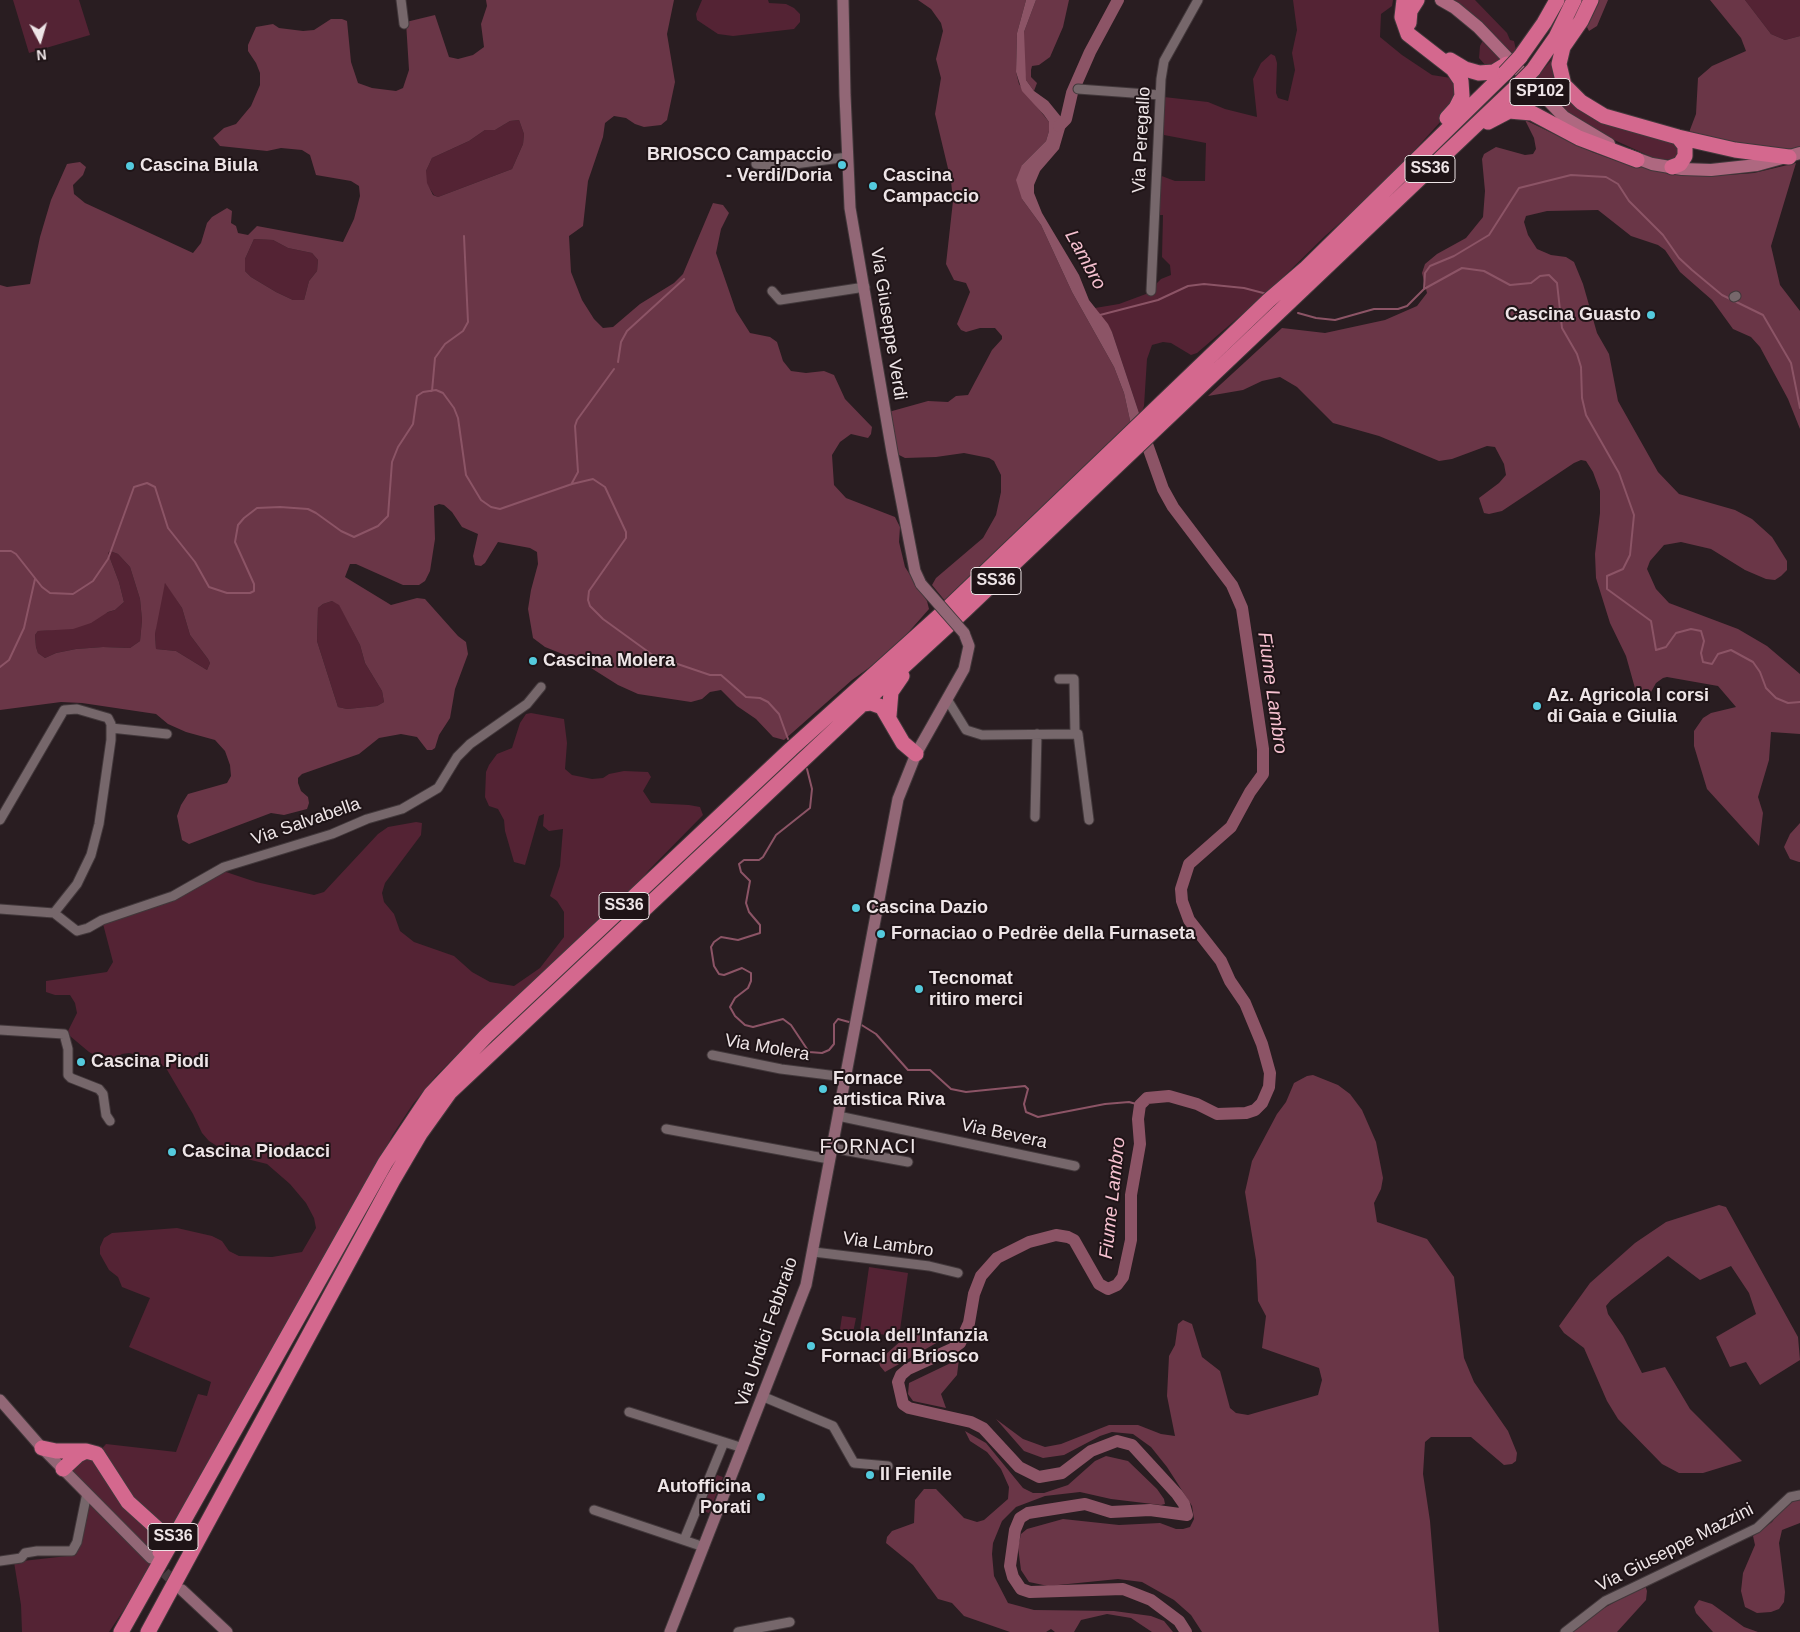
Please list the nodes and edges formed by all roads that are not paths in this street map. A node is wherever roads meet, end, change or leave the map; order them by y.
1 (401, 0) edge
2 (844, 0) edge
3 (1198, 0) edge
4 (1404, 0) edge
5 (1417, 0) edge
6 (1441, 0) edge
7 (1549, 0) edge
8 (1557, 0) edge
9 (1574, 0) edge
10 (1591, 0) edge
11 (1452, 4) edge
12 (404, 24) dead end
13 (1512, 62) junction
14 (1078, 89) dead end
15 (1160, 95) junction
16 (1678, 137) junction
17 (1794, 155) edge
18 (848, 156) junction
19 (1637, 160) junction
20 (756, 164) dead end
21 (1672, 167) junction
22 (1371, 204) junction
23 (1341, 252) junction
24 (865, 288) junction
25 (772, 291) dead end
26 (1151, 291) dead end
27 (1122, 451) junction
28 (964, 611) junction
29 (964, 633) joint
30 (1059, 680) dead end
31 (541, 687) dead end
32 (947, 700) junction
33 (863, 704) junction
34 (888, 716) junction
35 (111, 728) junction
36 (167, 734) dead end
37 (1037, 734) junction
38 (1075, 734) junction
39 (918, 749) junction
40 (1034, 817) dead end
41 (0, 820) edge
42 (1089, 820) dead end
43 (0, 909) edge
44 (54, 913) junction
45 (0, 1030) edge
46 (712, 1055) dead end
47 (846, 1077) junction
48 (838, 1116) junction
49 (110, 1120) dead end
50 (666, 1129) dead end
51 (832, 1148) junction
52 (829, 1159) junction
53 (908, 1162) dead end
54 (1075, 1166) dead end
55 (814, 1252) junction
56 (958, 1273) dead end
57 (764, 1397) junction
58 (0, 1400) edge
59 (629, 1412) dead end
60 (724, 1442) junction
61 (226, 1443) junction
62 (39, 1445) joint
63 (743, 1448) junction
64 (62, 1461) junction
65 (888, 1466) dead end
66 (88, 1494) junction
67 (1800, 1495) edge
68 (594, 1510) dead end
69 (155, 1525) junction
70 (684, 1540) junction
71 (704, 1547) junction
72 (150, 1558) tunnel mouth
73 (0, 1561) edge
74 (182, 1590) tunnel mouth
75 (790, 1622) dead end
76 (121, 1632) edge
77 (148, 1632) edge
78 (227, 1632) edge
79 (670, 1632) edge
80 (738, 1632) edge
81 (1565, 1632) edge

1 - 12 street
2 - 18 street, Via Giuseppe Verdi
3 - 15 street, Via Peregallo
4 - 22 highway
5 - 13 highway
6 - 11 main road, SP102
7 - 13 highway
8 - 13 highway, SS36
9 - 23 highway, SS36, bridge
10 - 16 highway
11 - 19 main road, SP102
13 - 22 highway, SS36
14 - 15 street
15 - 26 street, Via Peregallo
16 - 17 highway
16 - 21 highway
17 - 21 main road, SP102
18 - 20 street
18 - 24 street, Via Giuseppe Verdi
19 - 21 main road, SP102
19 - 23 highway
22 - 27 highway, SS36
23 - 27 highway, SS36
24 - 25 street
24 - 29 street, Via Giuseppe Verdi, bridge
27 - 28 highway, SS36
27 - 61 highway, SS36
28 - 33 highway, SS36
28 - 34 highway
29 - 32 street, Via Undici Febbraio
30 - 38 street
31 - 44 street, Via Salvabella
32 - 37 street
32 - 39 street, Via Undici Febbraio
33 - 34 highway
33 - 77 highway, SS36
34 - 39 highway
35 - 36 street
35 - 41 street
35 - 44 street
37 - 38 street
37 - 40 street
38 - 42 street
39 - 47 street, Via Undici Febbraio
43 - 44 street
45 - 49 street
46 - 47 street, Via Molera
47 - 48 street, Via Undici Febbraio
48 - 51 street, Via Undici Febbraio
48 - 54 street, Via Bevera
50 - 52 street
51 - 52 street, Via Undici Febbraio
51 - 53 street
52 - 55 street, Via Undici Febbraio
55 - 56 street, Via Lambro
55 - 57 street, Via Undici Febbraio
57 - 63 street, Via Undici Febbraio
57 - 65 street
58 - 62 street
59 - 60 street
60 - 63 street
60 - 70 street
61 - 69 highway
61 - 76 highway, SS36
62 - 64 highway
63 - 71 street, Via Undici Febbraio
64 - 66 street
64 - 69 highway
66 - 72 street
66 - 73 street
67 - 81 street, Via Giuseppe Mazzini
68 - 70 street
69 - 76 highway
70 - 71 street
71 - 79 street, Via Undici Febbraio
74 - 78 street
75 - 80 street

